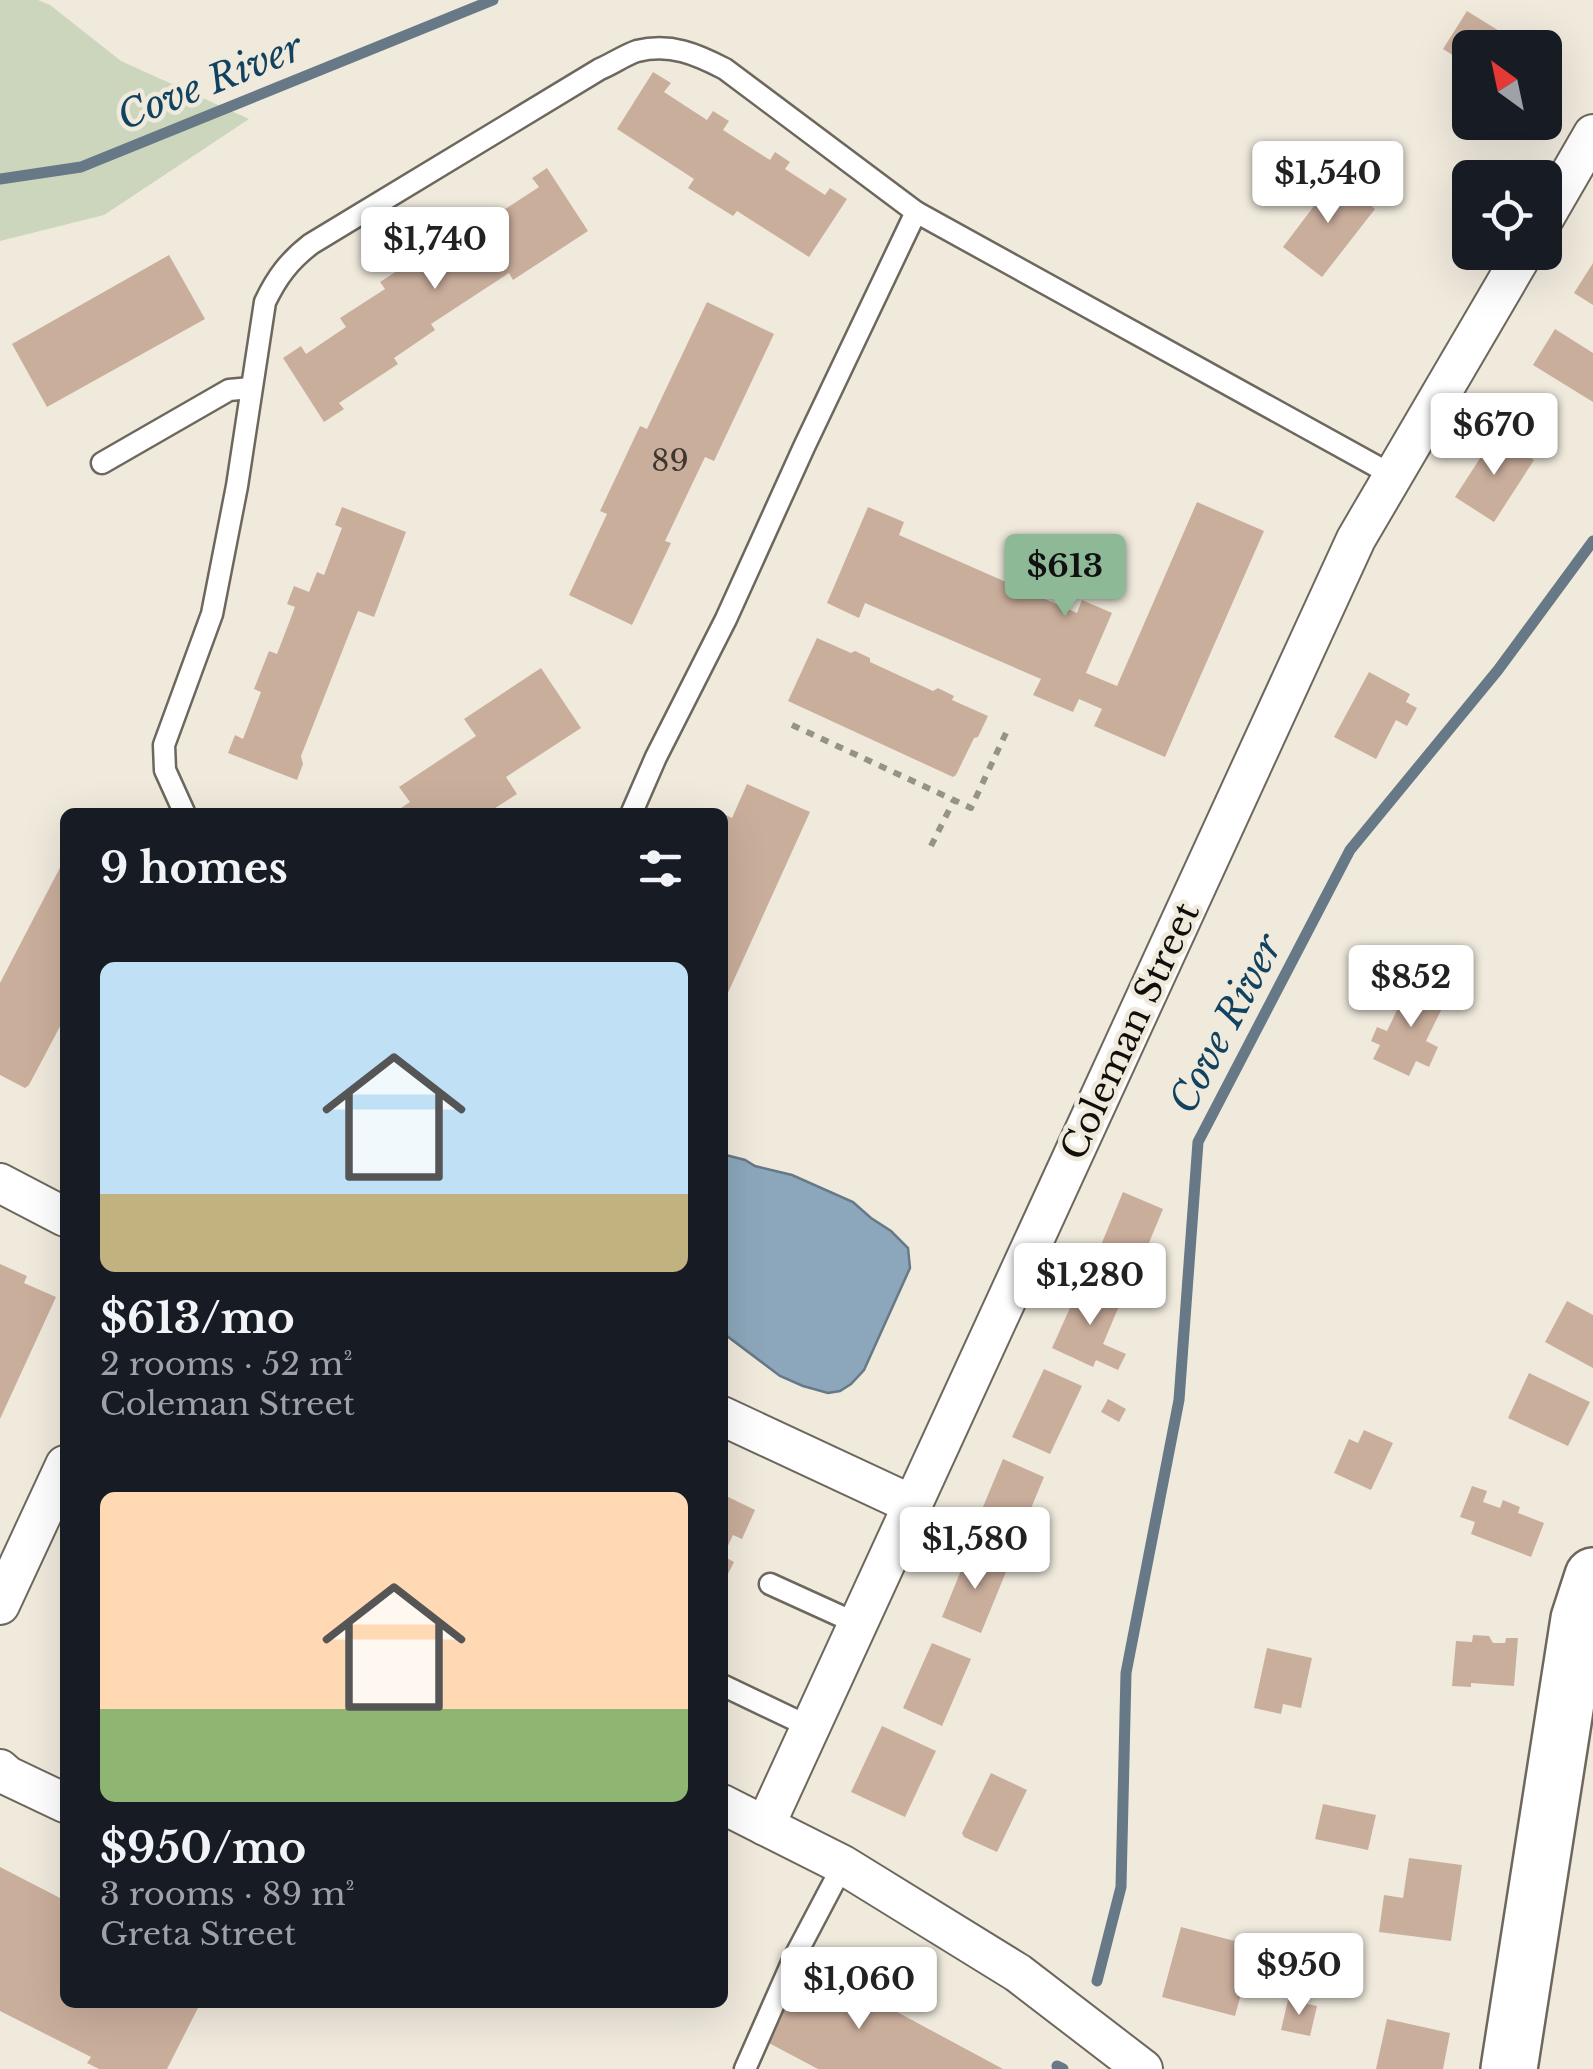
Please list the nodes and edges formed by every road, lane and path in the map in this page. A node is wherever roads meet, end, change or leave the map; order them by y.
1 (1593, 134) edge
2 (1562, 187) edge
3 (916, 212) junction
4 (1514, 270) edge
5 (251, 388) junction
6 (102, 463) dead end
7 (1394, 476) junction
8 (792, 724) dead end
9 (1006, 732) dead end
10 (954, 800) junction
11 (182, 808) edge
12 (634, 808) edge
13 (931, 846) dead end
14 (0, 1183) edge
15 (60, 1214) edge
16 (728, 1419) edge
17 (60, 1476) edge
18 (913, 1505) junction
19 (1593, 1576) edge
20 (770, 1584) dead end
21 (0, 1606) edge
22 (858, 1624) junction
23 (728, 1688) edge
24 (810, 1727) junction
25 (0, 1769) edge
26 (60, 1801) edge
27 (728, 1807) edge
28 (765, 1826) junction
29 (843, 1866) junction
30 (744, 2069) edge
31 (1144, 2069) edge
32 (1509, 2069) edge

1 - 2 street
3 - 5 lane
3 - 7 lane
3 - 12 lane
4 - 7 street, Coleman Street
5 - 6 lane
5 - 11 lane
7 - 18 street, Coleman Street
8 - 10 path
9 - 10 path
10 - 13 path
14 - 15 street
16 - 18 street
17 - 21 street
18 - 22 street, Coleman Street
19 - 32 main road
20 - 22 lane
22 - 24 street, Coleman Street
23 - 24 lane
24 - 28 street, Coleman Street
25 - 26 street
27 - 28 street
28 - 29 street
29 - 30 lane
29 - 31 street

